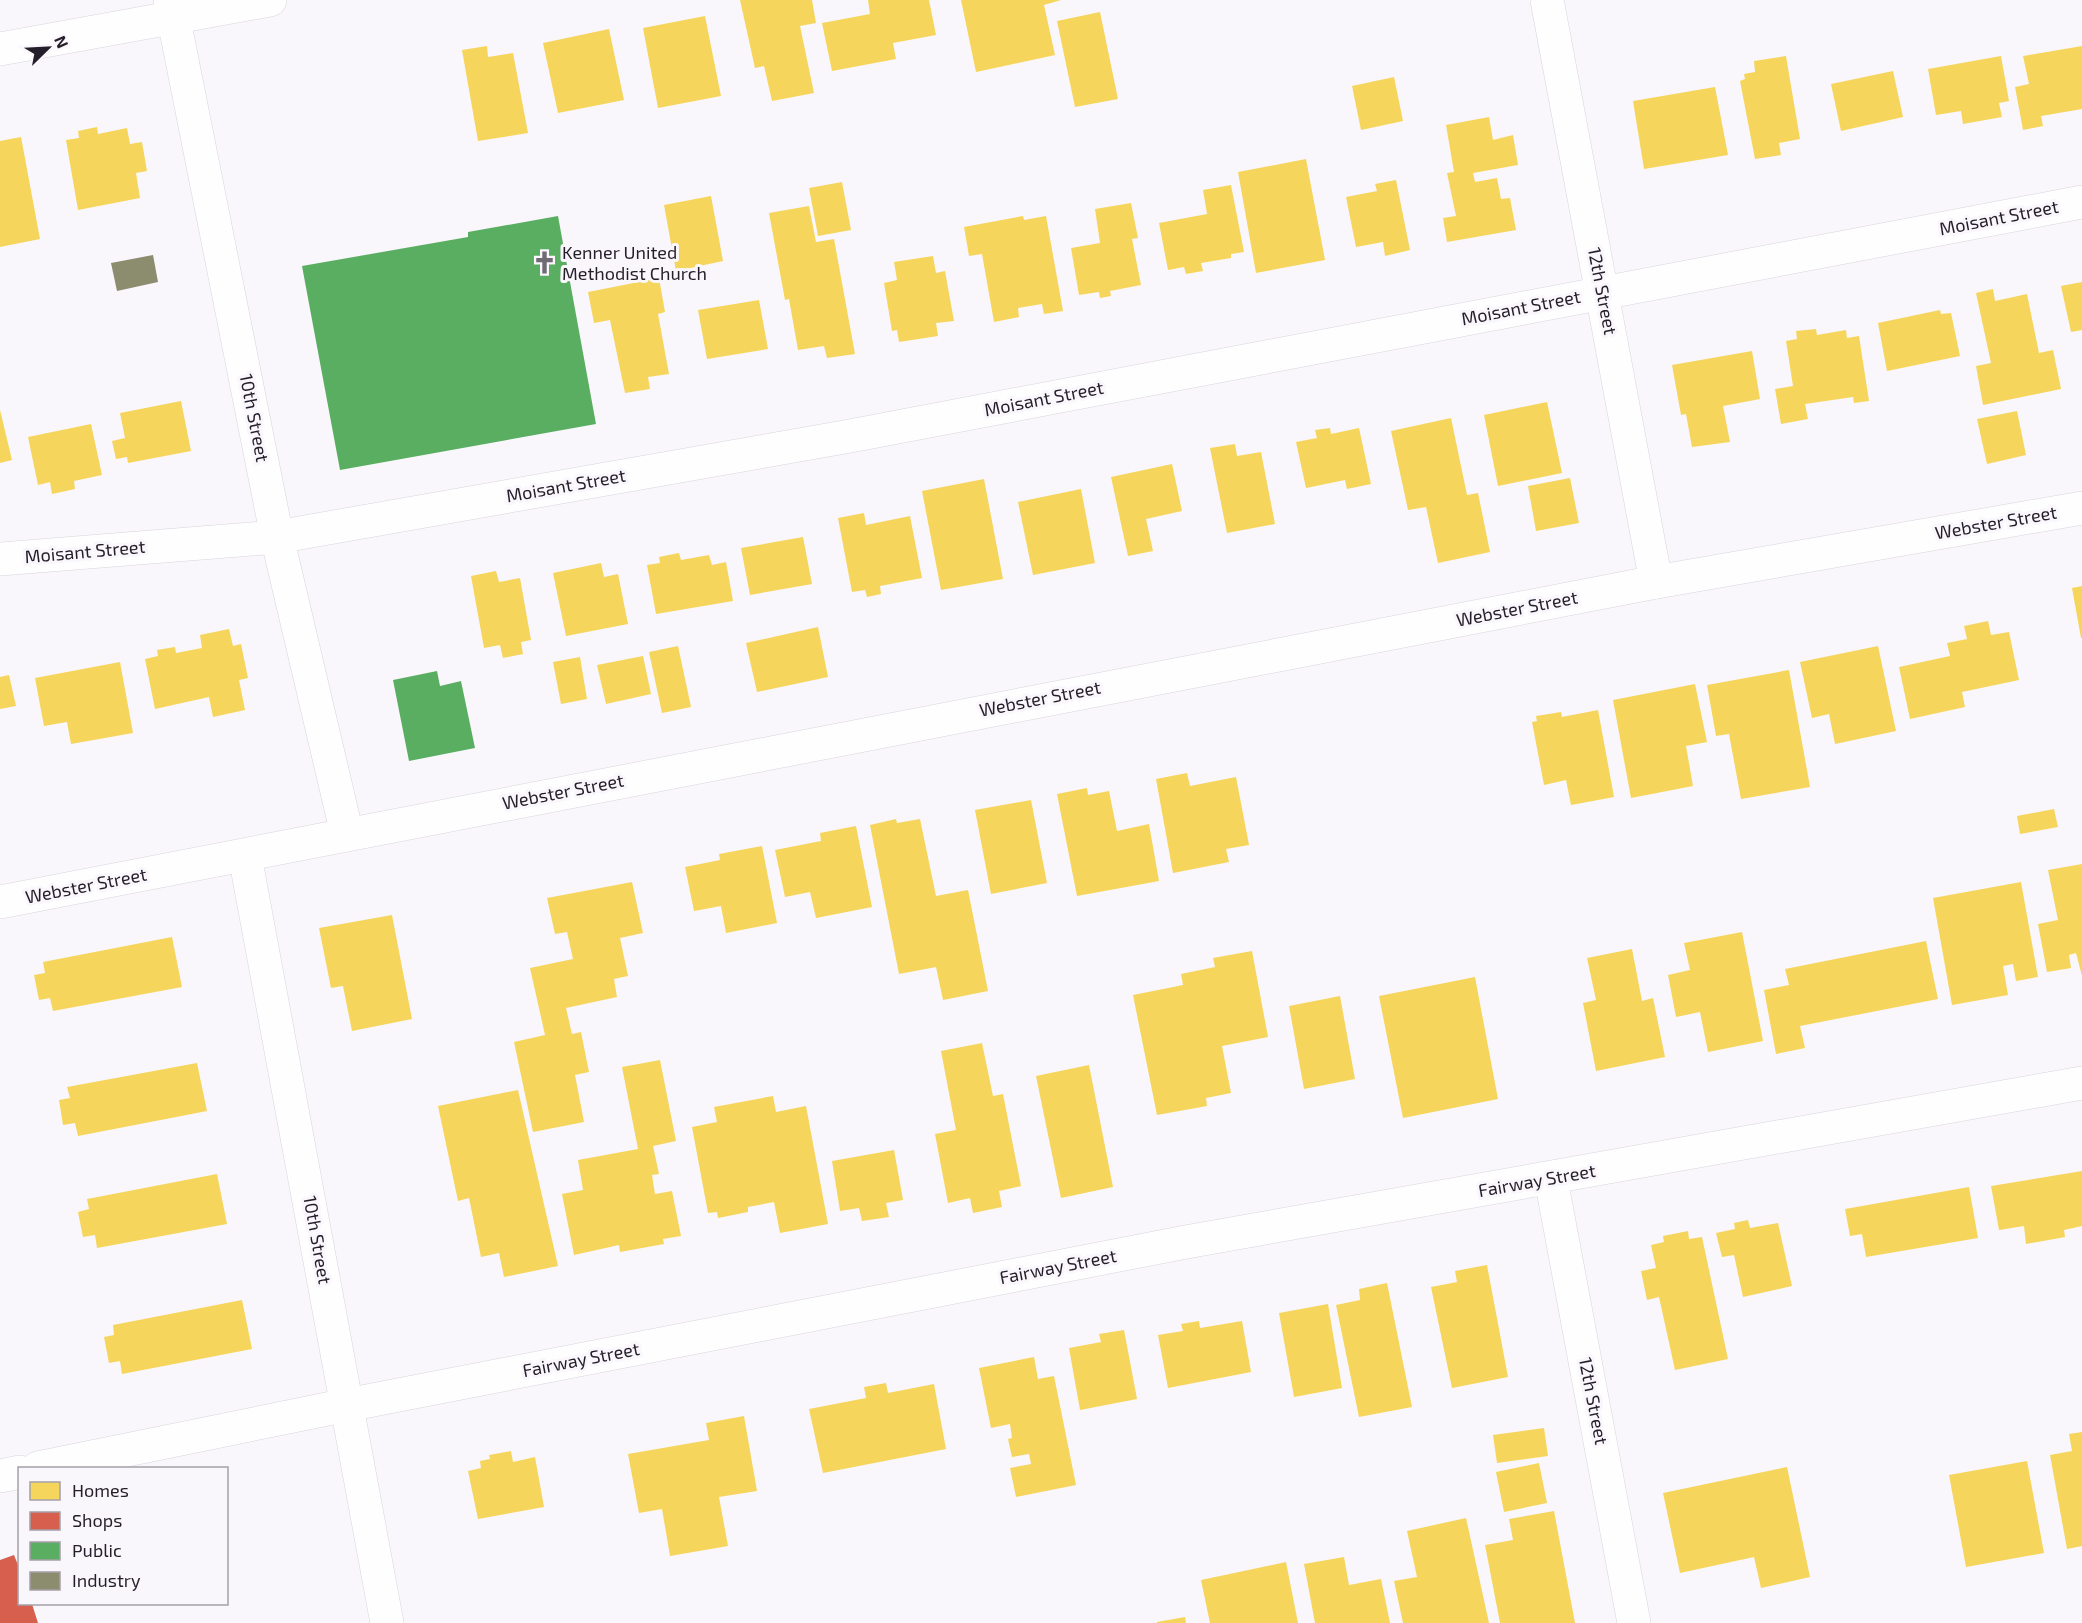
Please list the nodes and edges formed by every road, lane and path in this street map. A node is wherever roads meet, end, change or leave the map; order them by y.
1 (270, 0) edge
2 (1547, 0) edge
3 (171, 9) edge
4 (0, 49) edge
5 (2082, 202) edge
6 (1603, 292) junction
7 (2082, 508) edge
8 (278, 537) junction
9 (0, 559) edge
10 (1656, 582) junction
11 (347, 834) junction
12 (245, 856) junction
13 (0, 902) edge
14 (2082, 1083) edge
15 (1551, 1179) junction
16 (347, 1406) junction
17 (43, 1467) edge
18 (18, 1472) edge
19 (0, 1476) edge
20 (387, 1623) edge
21 (1634, 1623) edge

1 - 3 street
2 - 6 street, 12th Street
3 - 4 street
3 - 8 street, 10th Street
5 - 6 street, Moisant Street
6 - 8 street, Moisant Street
6 - 10 street, 12th Street
7 - 10 street, Webster Street
8 - 9 street, Moisant Street
8 - 11 street, 10th Street
10 - 11 street, Webster Street
11 - 12 street, Webster Street
12 - 13 street, Webster Street
12 - 16 street, 10th Street
14 - 15 street, Fairway Street
15 - 16 street, Fairway Street
15 - 21 street, 12th Street
16 - 17 street, Fairway Street
16 - 20 street, 10th Street
18 - 19 street

